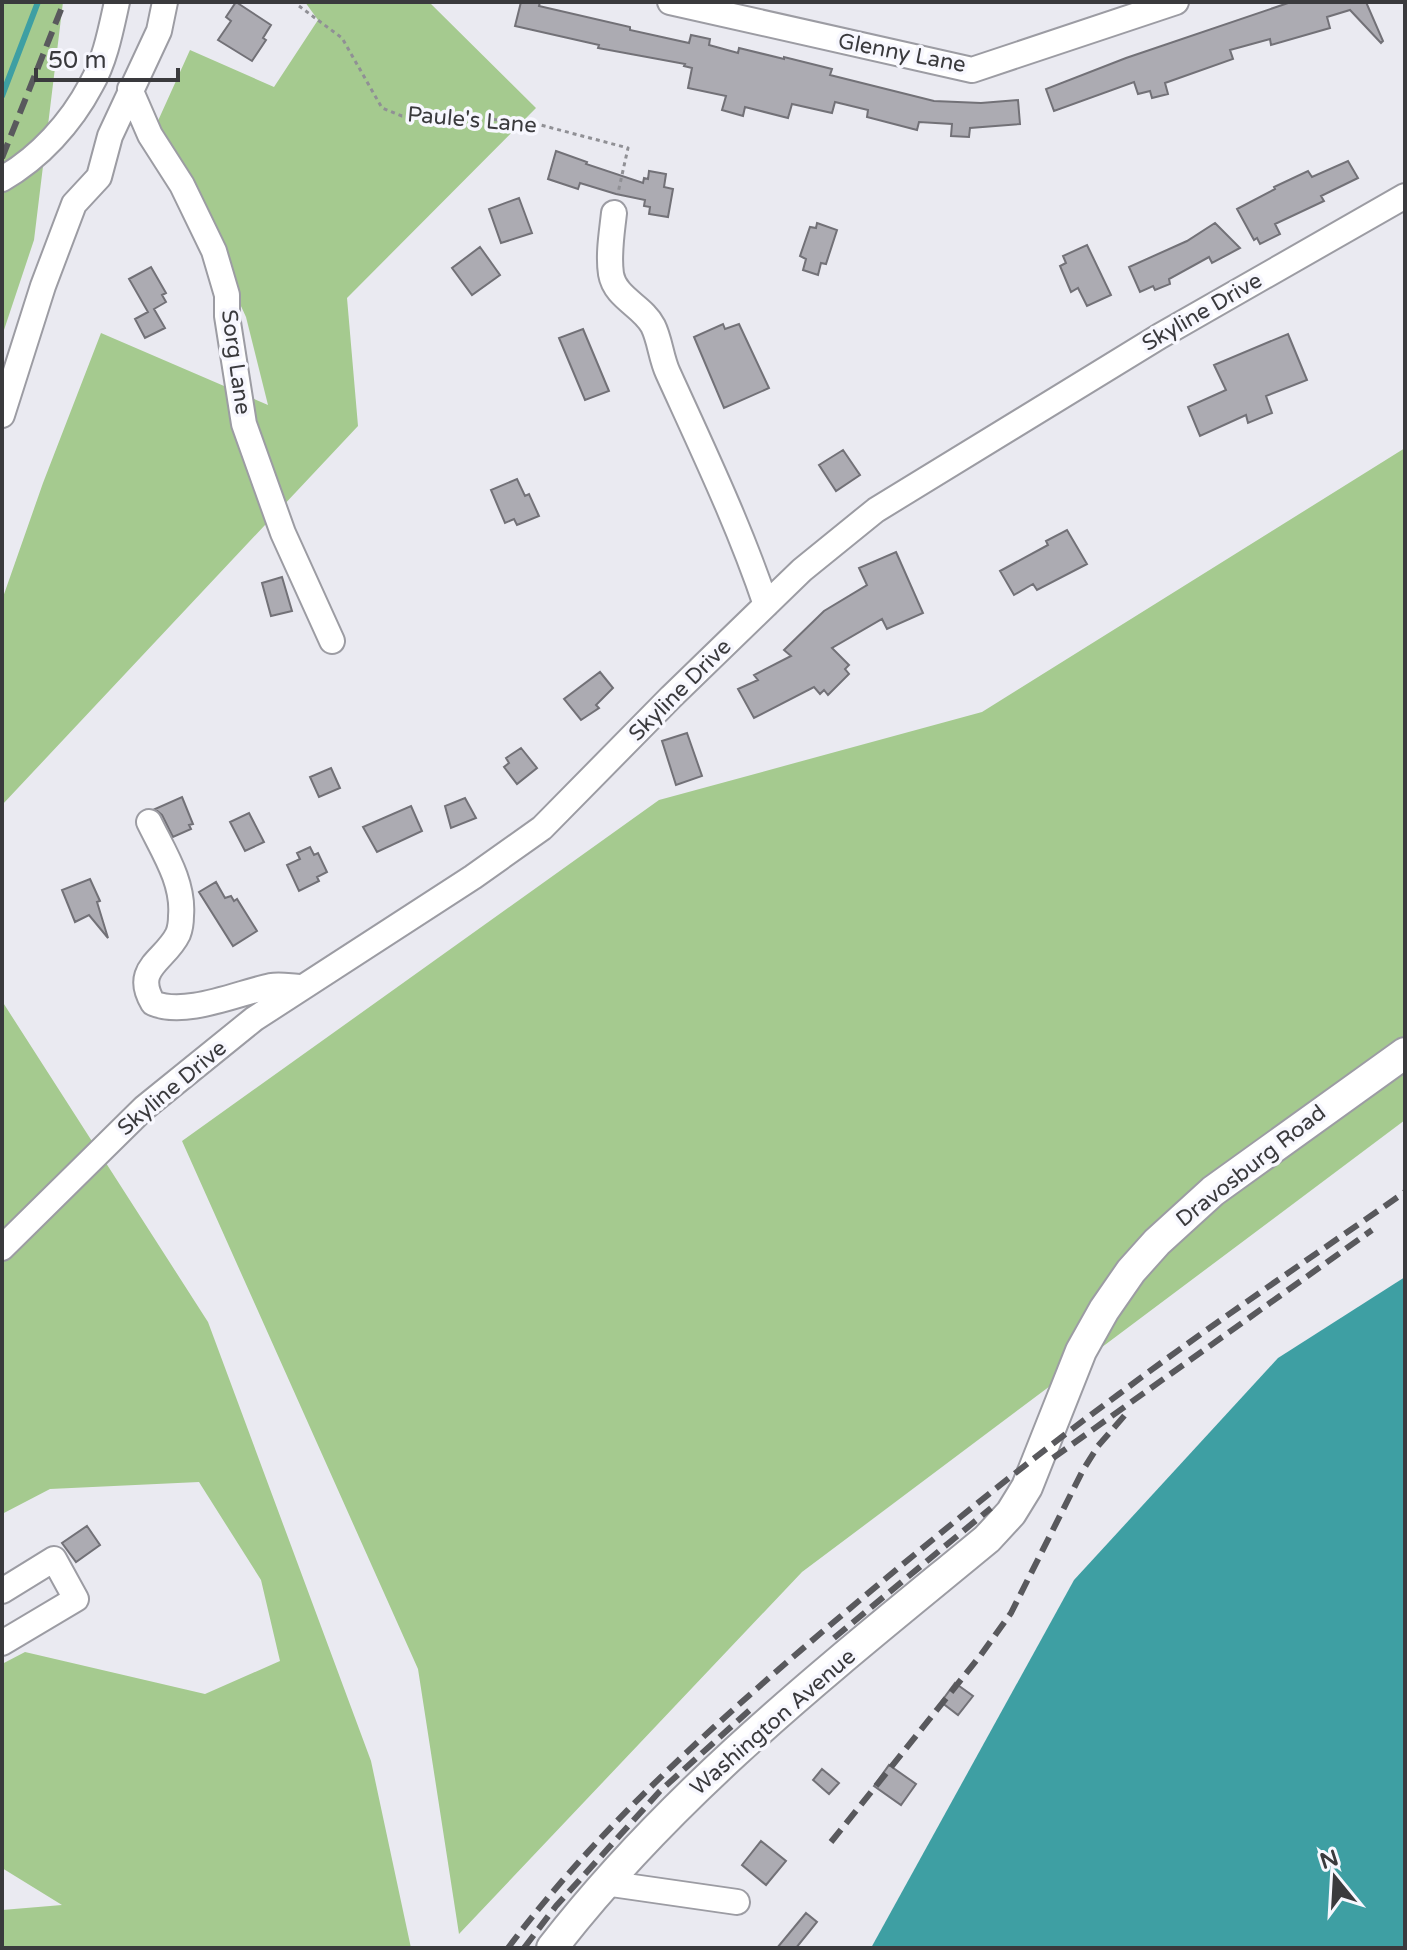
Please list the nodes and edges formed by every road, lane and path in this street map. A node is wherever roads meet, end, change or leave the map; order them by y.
1 (117, 2) edge
2 (165, 2) edge
3 (670, 2) edge
4 (1176, 2) edge
5 (299, 6) dead end
6 (130, 89) junction
7 (2, 179) edge
8 (1405, 196) edge
9 (614, 213) joint
10 (2, 415) edge
11 (766, 605) junction
12 (332, 641) dead end
13 (149, 822) dead end
14 (302, 987) junction
15 (1405, 1053) edge
16 (2, 1248) edge
17 (1011, 1513) joint
18 (2, 1591) edge
19 (2, 1643) edge
20 (605, 1883) junction
21 (737, 1902) dead end
22 (552, 1948) edge

1 - 7 street
2 - 6 street
3 - 4 street, Glenny Lane
5 - 9 path, Paule's Lane
6 - 10 street
6 - 12 street, Sorg Lane
8 - 11 street, Skyline Drive
9 - 11 street
11 - 14 street, Skyline Drive
13 - 14 street
14 - 16 street, Skyline Drive
15 - 17 main road, Dravosburg Road
17 - 20 main road, Washington Avenue
18 - 19 street
20 - 21 street
20 - 22 main road, Washington Avenue

